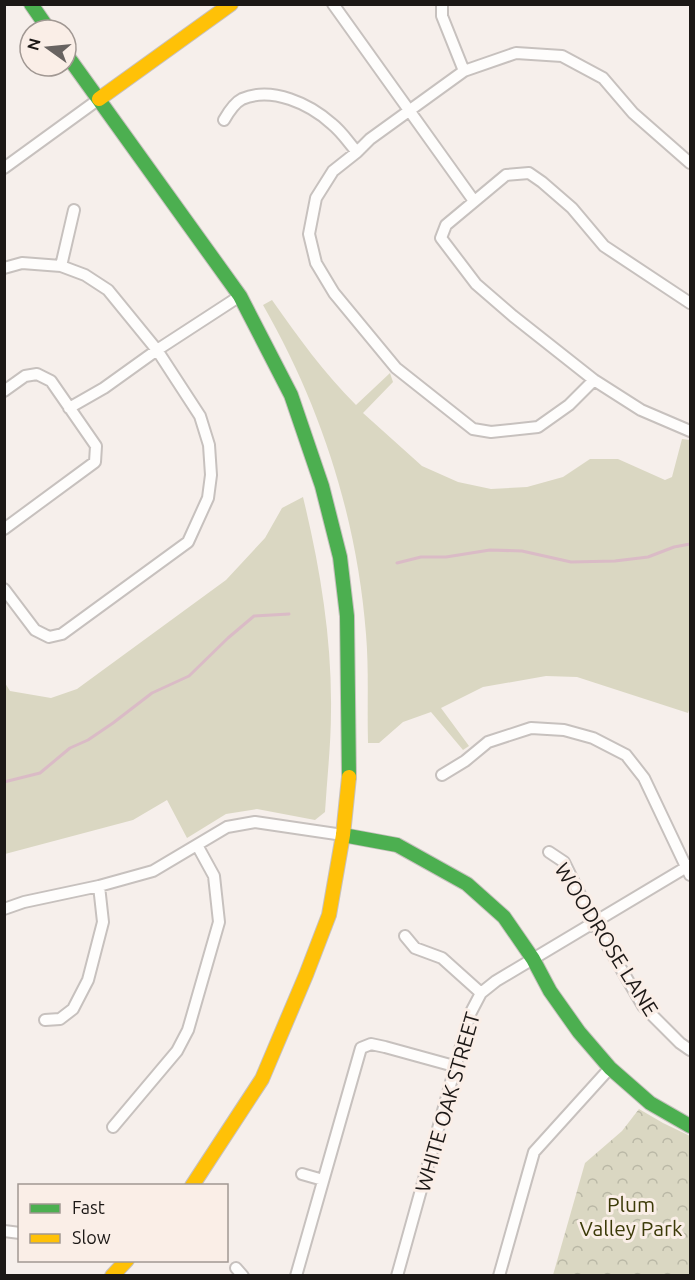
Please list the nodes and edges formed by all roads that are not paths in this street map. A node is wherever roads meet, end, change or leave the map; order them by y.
1 (31, 4) edge
2 (231, 4) edge
3 (333, 4) edge
4 (442, 4) edge
5 (41, 18) edge
6 (78, 70) edge
7 (464, 71) junction
8 (99, 99) junction
9 (409, 112) junction
10 (224, 120) dead end
11 (357, 152) junction
12 (690, 163) edge
13 (4, 168) edge
14 (474, 201) junction
15 (74, 210) dead end
16 (61, 266) junction
17 (4, 268) edge
18 (240, 296) junction
19 (690, 303) edge
20 (157, 350) junction
21 (594, 380) junction
22 (4, 392) edge
23 (69, 408) junction
24 (690, 431) edge
25 (4, 529) edge
26 (4, 589) edge
27 (442, 775) dead end
28 (343, 835) junction
29 (196, 845) junction
30 (549, 852) dead end
31 (689, 869) edge
32 (99, 886) junction
33 (4, 909) edge
34 (594, 923) junction
35 (405, 936) dead end
36 (533, 959) junction
37 (481, 993) junction
38 (45, 1020) dead end
39 (690, 1050) edge
40 (454, 1066) junction
41 (610, 1068) junction
42 (690, 1126) edge
43 (112, 1127) dead end
44 (302, 1174) dead end
45 (323, 1180) junction
46 (193, 1184) edge
47 (124, 1262) edge
48 (112, 1275) edge
49 (296, 1275) edge
50 (398, 1275) edge
51 (499, 1275) edge

1 - 5 main road
2 - 8 main road
3 - 9 street
4 - 7 street
6 - 8 main road
7 - 9 street
7 - 12 street
8 - 13 street
8 - 18 main road
9 - 11 street
9 - 14 street
10 - 11 street
11 - 21 street
14 - 19 street
14 - 21 street
15 - 16 street
16 - 17 street
16 - 20 street
18 - 20 street
18 - 28 main road
20 - 23 street
20 - 26 street
21 - 24 street
22 - 23 street
23 - 25 street
27 - 31 street
28 - 29 street
28 - 36 main road
28 - 46 main road
29 - 32 street
29 - 43 street
30 - 34 street, WOODROSE LANE
31 - 34 street, WHITE OAK STREET
32 - 33 street
32 - 38 street
34 - 36 street, WHITE OAK STREET
34 - 39 street, WOODROSE LANE
35 - 37 street
36 - 37 street, WHITE OAK STREET
36 - 41 main road
37 - 40 street, WHITE OAK STREET
40 - 45 street
40 - 50 street, WHITE OAK STREET
41 - 42 main road
41 - 51 street
44 - 45 street
45 - 49 street
47 - 48 main road

